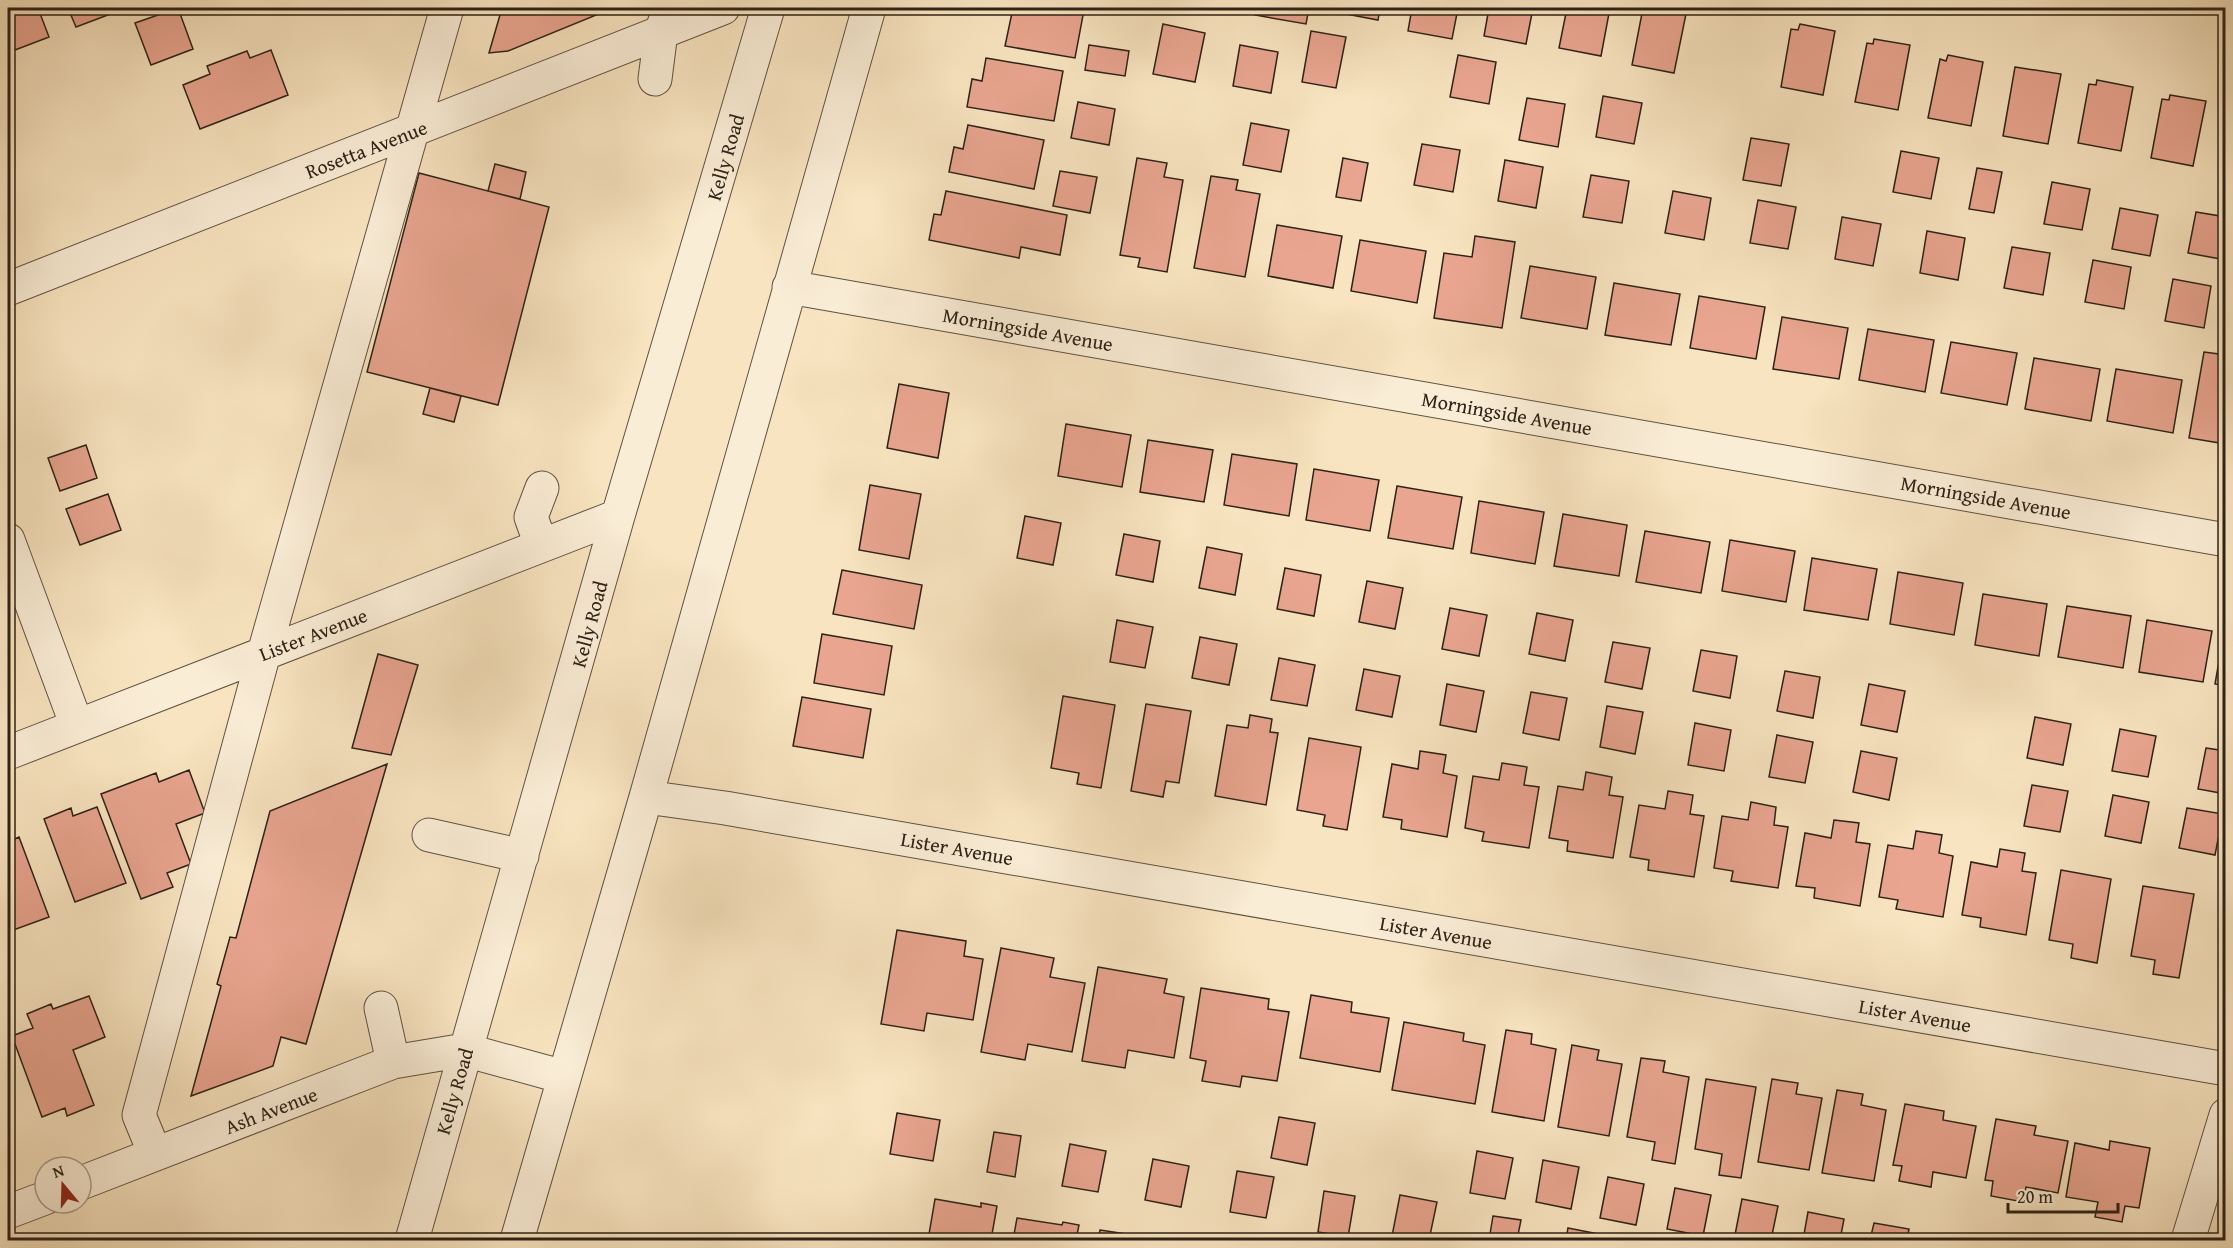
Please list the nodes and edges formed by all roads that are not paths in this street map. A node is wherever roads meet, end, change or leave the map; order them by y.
1 (447, 8) edge
2 (723, 8) edge
3 (768, 8) edge
4 (869, 8) edge
5 (665, 20) edge
6 (655, 79) dead end
7 (411, 132) junction
8 (789, 287) junction
9 (8, 289) edge
10 (542, 488) dead end
11 (618, 516) junction
12 (8, 540) edge
13 (2226, 540) edge
14 (541, 545) junction
15 (264, 653) junction
16 (77, 726) junction
17 (8, 753) edge
18 (646, 797) junction
19 (429, 835) dead end
20 (522, 855) junction
21 (381, 1008) dead end
22 (465, 1050) junction
23 (393, 1062) junction
24 (2226, 1069) edge
25 (564, 1077) junction
26 (2226, 1115) edge
27 (155, 1154) junction
28 (93, 1178) edge
29 (33, 1202) edge
30 (8, 1212) edge
31 (412, 1240) edge
32 (517, 1240) edge
33 (2188, 1240) edge

1 - 7 street
2 - 5 street, Rosetta Avenue
3 - 11 street, Kelly Road
4 - 8 street
5 - 6 street
5 - 7 street, Rosetta Avenue
7 - 9 street, Rosetta Avenue
7 - 15 street
8 - 13 street, Morningside Avenue
8 - 18 street
10 - 14 street
11 - 14 street, Lister Avenue
11 - 20 street, Kelly Road
12 - 16 street
14 - 15 street, Lister Avenue
15 - 16 street, Lister Avenue
15 - 27 street
16 - 17 street, Lister Avenue
18 - 24 street, Lister Avenue
18 - 25 street
19 - 20 street
20 - 22 street, Kelly Road
21 - 23 street
22 - 23 street, Ash Avenue
22 - 25 street
22 - 31 street, Kelly Road
23 - 27 street, Ash Avenue
25 - 32 street
26 - 33 street
27 - 28 street, Ash Avenue
29 - 30 street

